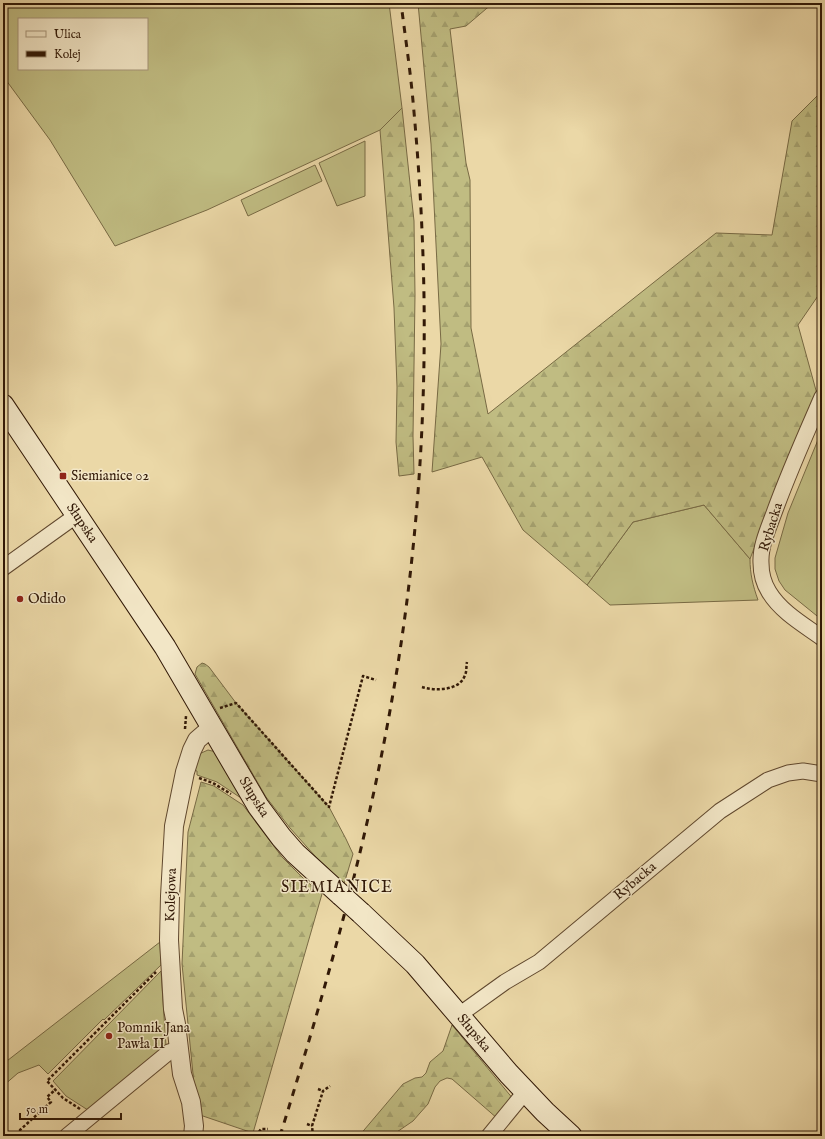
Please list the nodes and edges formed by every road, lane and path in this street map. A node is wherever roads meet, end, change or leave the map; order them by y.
1 (822, 397) edge
2 (3, 405) edge
3 (77, 515) junction
4 (3, 568) edge
5 (822, 638) edge
6 (466, 662) dead end
7 (376, 680) dead end
8 (422, 687) dead end
9 (213, 718) junction
10 (822, 774) edge
11 (157, 972) dead end
12 (459, 1016) junction
13 (179, 1049) junction
14 (182, 1074) junction
15 (330, 1086) dead end
16 (318, 1089) dead end
17 (55, 1090) junction
18 (323, 1091) junction
19 (525, 1092) junction
20 (91, 1116) junction
21 (307, 1124) dead end
22 (312, 1126) junction
23 (268, 1129) dead end
24 (21, 1136) edge
25 (67, 1136) edge
26 (184, 1136) edge
27 (193, 1136) edge
28 (256, 1136) edge
29 (313, 1136) edge
30 (489, 1136) edge
31 (571, 1136) edge

1 - 5 street, Rybacka
2 - 3 main road, Słupska
3 - 4 street
3 - 9 main road, Słupska
6 - 8 path
7 - 9 path
9 - 12 main road, Słupska, bridge
9 - 13 street, Kolejowa
10 - 12 street, Rybacka
11 - 17 path
12 - 19 main road, Słupska
13 - 14 street, Kolejowa
13 - 20 street
14 - 26 street
14 - 27 street
15 - 18 path
16 - 18 path
17 - 20 path
17 - 24 path
18 - 22 path
19 - 30 street
19 - 31 main road, Słupska
20 - 25 street
21 - 22 path
22 - 29 path
23 - 28 path

